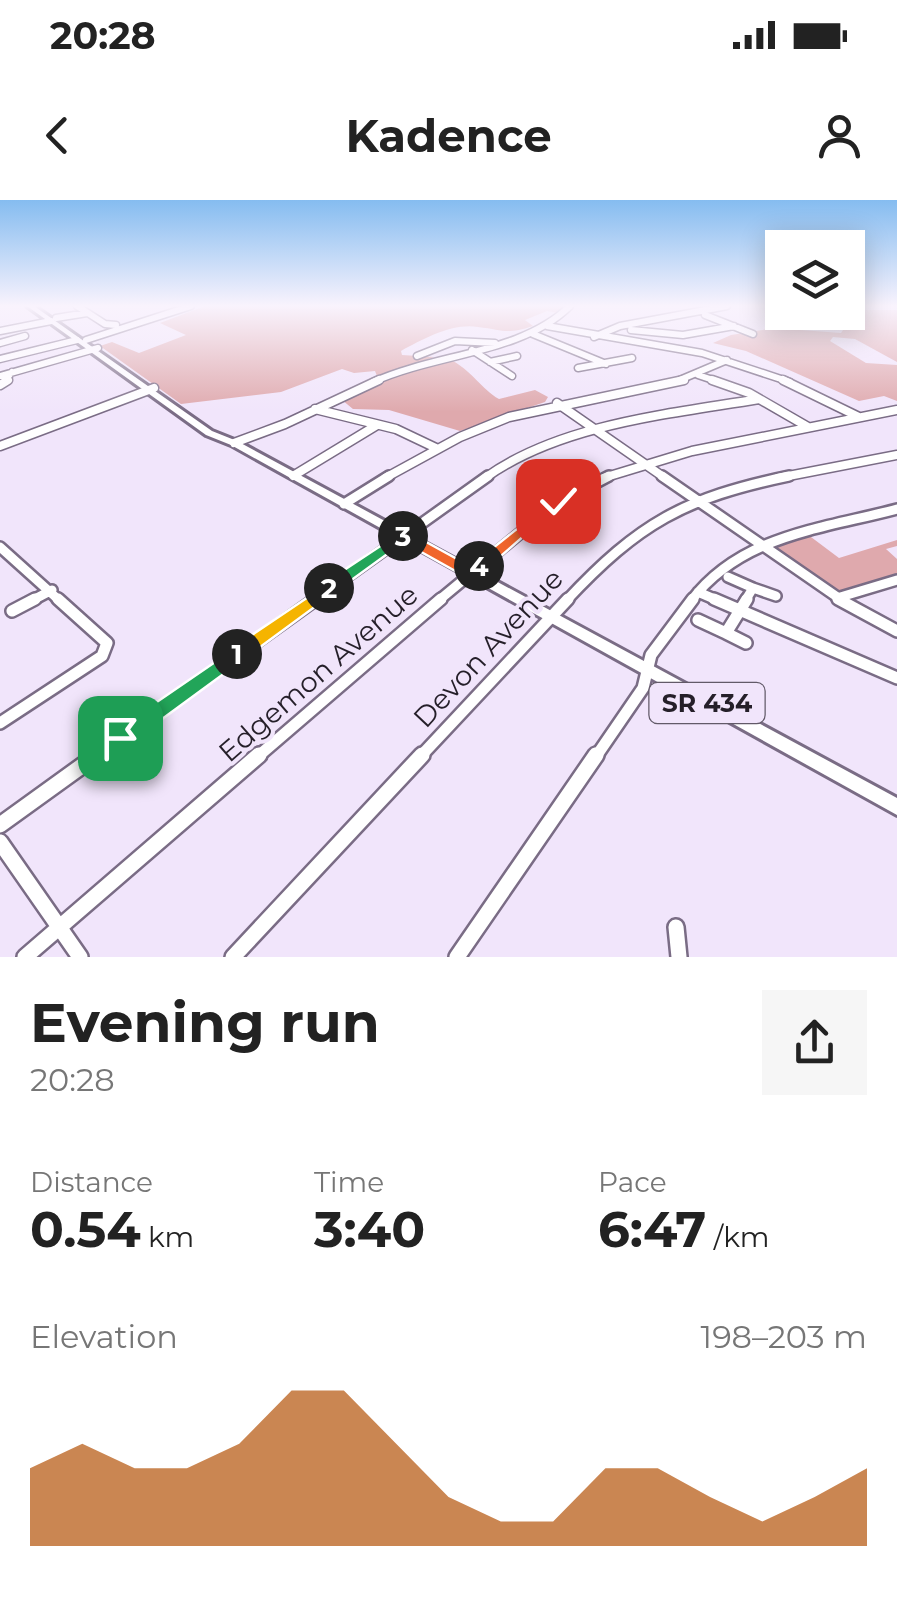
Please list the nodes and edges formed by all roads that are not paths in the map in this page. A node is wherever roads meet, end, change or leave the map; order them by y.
1 (31, 341) edge
2 (74, 341) edge
3 (83, 341) edge
4 (448, 341) edge
5 (488, 341) edge
6 (505, 341) edge
7 (506, 341) edge
8 (554, 341) edge
9 (626, 341) edge
10 (496, 344) junction
11 (38, 347) junction
12 (93, 350) junction
13 (472, 350) junction
14 (517, 356) dead end
15 (438, 358) junction
16 (632, 358) dead end
17 (0, 359) edge
18 (727, 360) junction
19 (490, 362) junction
20 (606, 364) junction
21 (578, 368) dead end
22 (12, 372) junction
23 (0, 374) edge
24 (512, 376) dead end
25 (698, 376) junction
26 (0, 385) edge
27 (148, 386) junction
28 (759, 399) junction
29 (557, 403) junction
30 (312, 407) junction
31 (897, 410) edge
32 (884, 412) junction
33 (860, 417) junction
34 (897, 424) edge
35 (377, 425) junction
36 (809, 428) junction
37 (596, 430) junction
38 (234, 443) junction
39 (0, 446) edge
40 (436, 448) junction
41 (897, 455) edge
42 (643, 462) junction
43 (293, 476) junction
44 (698, 501) junction
45 (344, 504) junction
46 (897, 509) edge
47 (402, 535) junction
48 (761, 545) junction
49 (0, 547) edge
50 (471, 573) junction
51 (728, 577) dead end
52 (897, 580) edge
53 (753, 588) junction
54 (52, 590) junction
55 (698, 592) junction
56 (776, 596) dead end
57 (837, 598) junction
58 (740, 610) junction
59 (12, 611) dead end
60 (551, 617) junction
61 (698, 620) dead end
62 (897, 631) edge
63 (726, 633) junction
64 (746, 642) dead end
65 (648, 670) junction
66 (897, 678) edge
67 (0, 723) edge
68 (897, 807) edge
69 (0, 825) edge
70 (0, 842) edge
71 (676, 927) dead end
72 (59, 928) junction
73 (25, 957) edge
74 (80, 957) edge
75 (232, 957) edge
76 (456, 957) edge
77 (679, 957) edge

1 - 11 street
2 - 11 street
3 - 12 main road, SR 434
4 - 15 street
5 - 10 street
6 - 13 street
7 - 10 street
8 - 20 street
9 - 18 street
10 - 13 street
11 - 17 street
12 - 22 street
12 - 23 street
12 - 27 main road, SR 434
12 - 27 main road, SR 434
13 - 15 street
13 - 19 street
14 - 19 street
15 - 30 street
16 - 20 street
18 - 25 street
18 - 33 street
19 - 24 street
20 - 21 street
22 - 23 street
22 - 26 street
25 - 28 street
25 - 29 street
27 - 38 main road, SR 434
27 - 39 street
28 - 36 street
28 - 37 street
29 - 37 street
29 - 40 street
30 - 35 street
30 - 38 street
31 - 32 street, Edgemon Avenue
32 - 33 street, Edgemon Avenue
32 - 34 street
33 - 36 street, Edgemon Avenue
35 - 40 street
35 - 43 street
36 - 42 street, Edgemon Avenue
37 - 42 street
37 - 47 street
38 - 43 main road, SR 434
40 - 45 street
41 - 44 street, Devon Avenue
42 - 44 street
42 - 50 street, Edgemon Avenue
43 - 45 main road, SR 434
44 - 48 street
44 - 60 street, Devon Avenue
45 - 47 main road, SR 434
46 - 48 street
47 - 50 main road, SR 434
47 - 69 street
48 - 55 street
48 - 57 street
49 - 54 street
50 - 60 main road, SR 434
50 - 72 street, Edgemon Avenue
51 - 53 street
52 - 57 street
53 - 56 street
53 - 58 street
54 - 59 street
54 - 67 street
55 - 58 street
55 - 65 street
57 - 62 street
58 - 63 street
58 - 66 street
60 - 65 main road, SR 434
60 - 75 street, Devon Avenue
61 - 63 street
63 - 64 street
65 - 68 main road, SR 434
65 - 76 street
70 - 72 street
71 - 77 street
72 - 73 street, Edgemon Avenue
72 - 74 street

